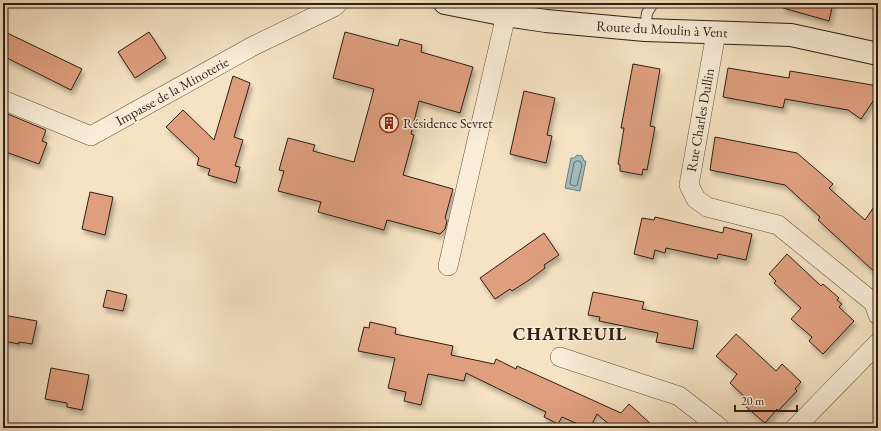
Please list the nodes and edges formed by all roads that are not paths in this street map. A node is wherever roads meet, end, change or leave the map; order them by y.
1 (338, 3) edge
2 (445, 3) edge
3 (653, 3) edge
4 (506, 15) junction
5 (645, 30) junction
6 (716, 33) junction
7 (878, 54) edge
8 (3, 100) edge
9 (448, 266) dead end
10 (878, 315) edge
11 (878, 342) edge
12 (560, 357) dead end
13 (720, 428) edge
14 (795, 428) edge

1 - 8 street, Impasse de la Minoterie
2 - 4 street, Route du Moulin à Vent
3 - 5 lane
4 - 5 street, Route du Moulin à Vent
4 - 9 street
5 - 6 street, Route du Moulin à Vent
6 - 7 street, Route du Moulin à Vent
6 - 10 street, Rue Charles Dullin
11 - 14 street
12 - 13 street

